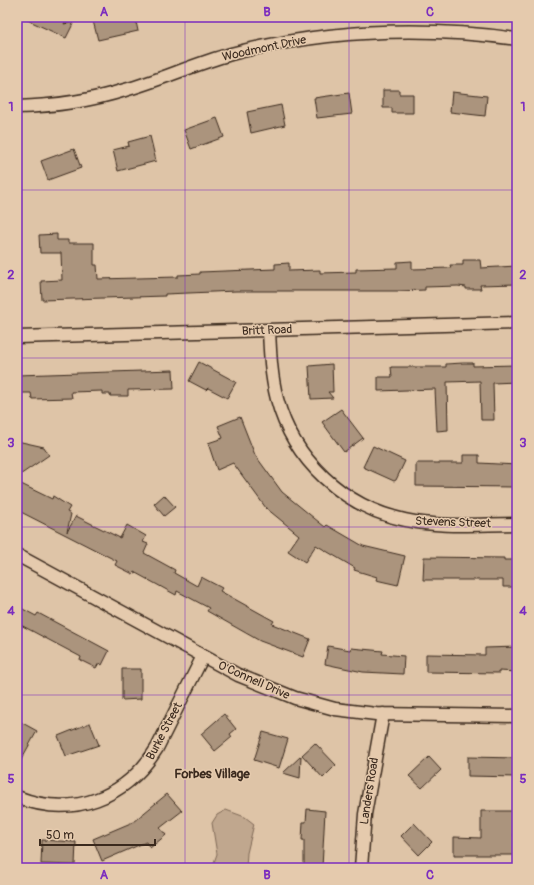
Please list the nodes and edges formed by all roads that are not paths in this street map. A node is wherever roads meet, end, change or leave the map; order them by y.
1 (517, 39) edge
2 (17, 107) edge
3 (517, 323) edge
4 (269, 330) junction
5 (17, 337) edge
6 (517, 524) edge
7 (17, 555) edge
8 (203, 656) junction
9 (383, 714) junction
10 (517, 716) edge
11 (17, 797) edge
12 (361, 868) edge

1 - 2 street, Woodmont Drive
3 - 4 street, Britt Road
4 - 5 street, Britt Road
4 - 6 street, Stevens Street
7 - 8 street, O'Connell Drive
8 - 9 street, O'Connell Drive
8 - 11 street, Burke Street
9 - 10 street, O'Connell Drive
9 - 12 street, Landers Road

